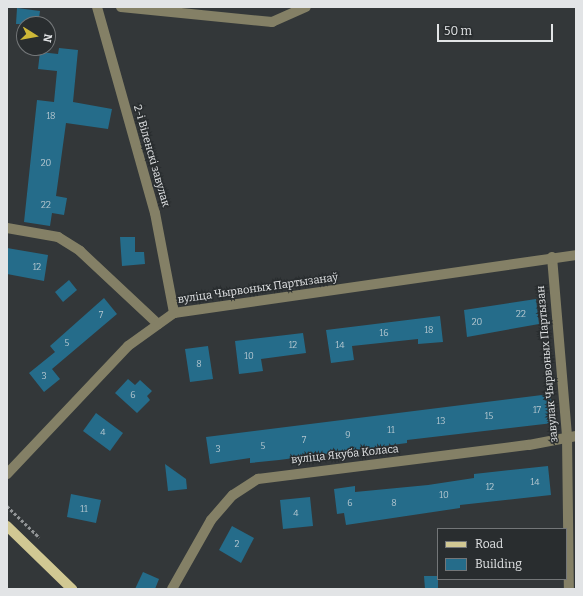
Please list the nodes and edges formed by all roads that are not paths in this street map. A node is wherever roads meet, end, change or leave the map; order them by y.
1 (97, 7) edge
2 (121, 7) edge
3 (306, 7) edge
4 (7, 228) edge
5 (576, 254) edge
6 (552, 257) junction
7 (174, 313) junction
8 (158, 324) junction
9 (571, 436) edge
10 (7, 474) edge
11 (7, 526) edge
12 (72, 589) edge
13 (172, 589) edge
14 (569, 589) edge

1 - 7 street, 2-і Віленскі завулак
2 - 3 street
4 - 8 street
5 - 6 street, вуліца Чырвоных Партызанаў
6 - 7 street, вуліца Чырвоных Партызанаў
6 - 9 street, завулак Чырвоных Партызан
7 - 8 street, вуліца Чырвоных Партызанаў
8 - 10 street, вуліца Чырвоных Партызанаў
9 - 13 street, вуліца Якуба Коласа
9 - 14 street, завулак Чырвоных Партызан
11 - 12 main road

